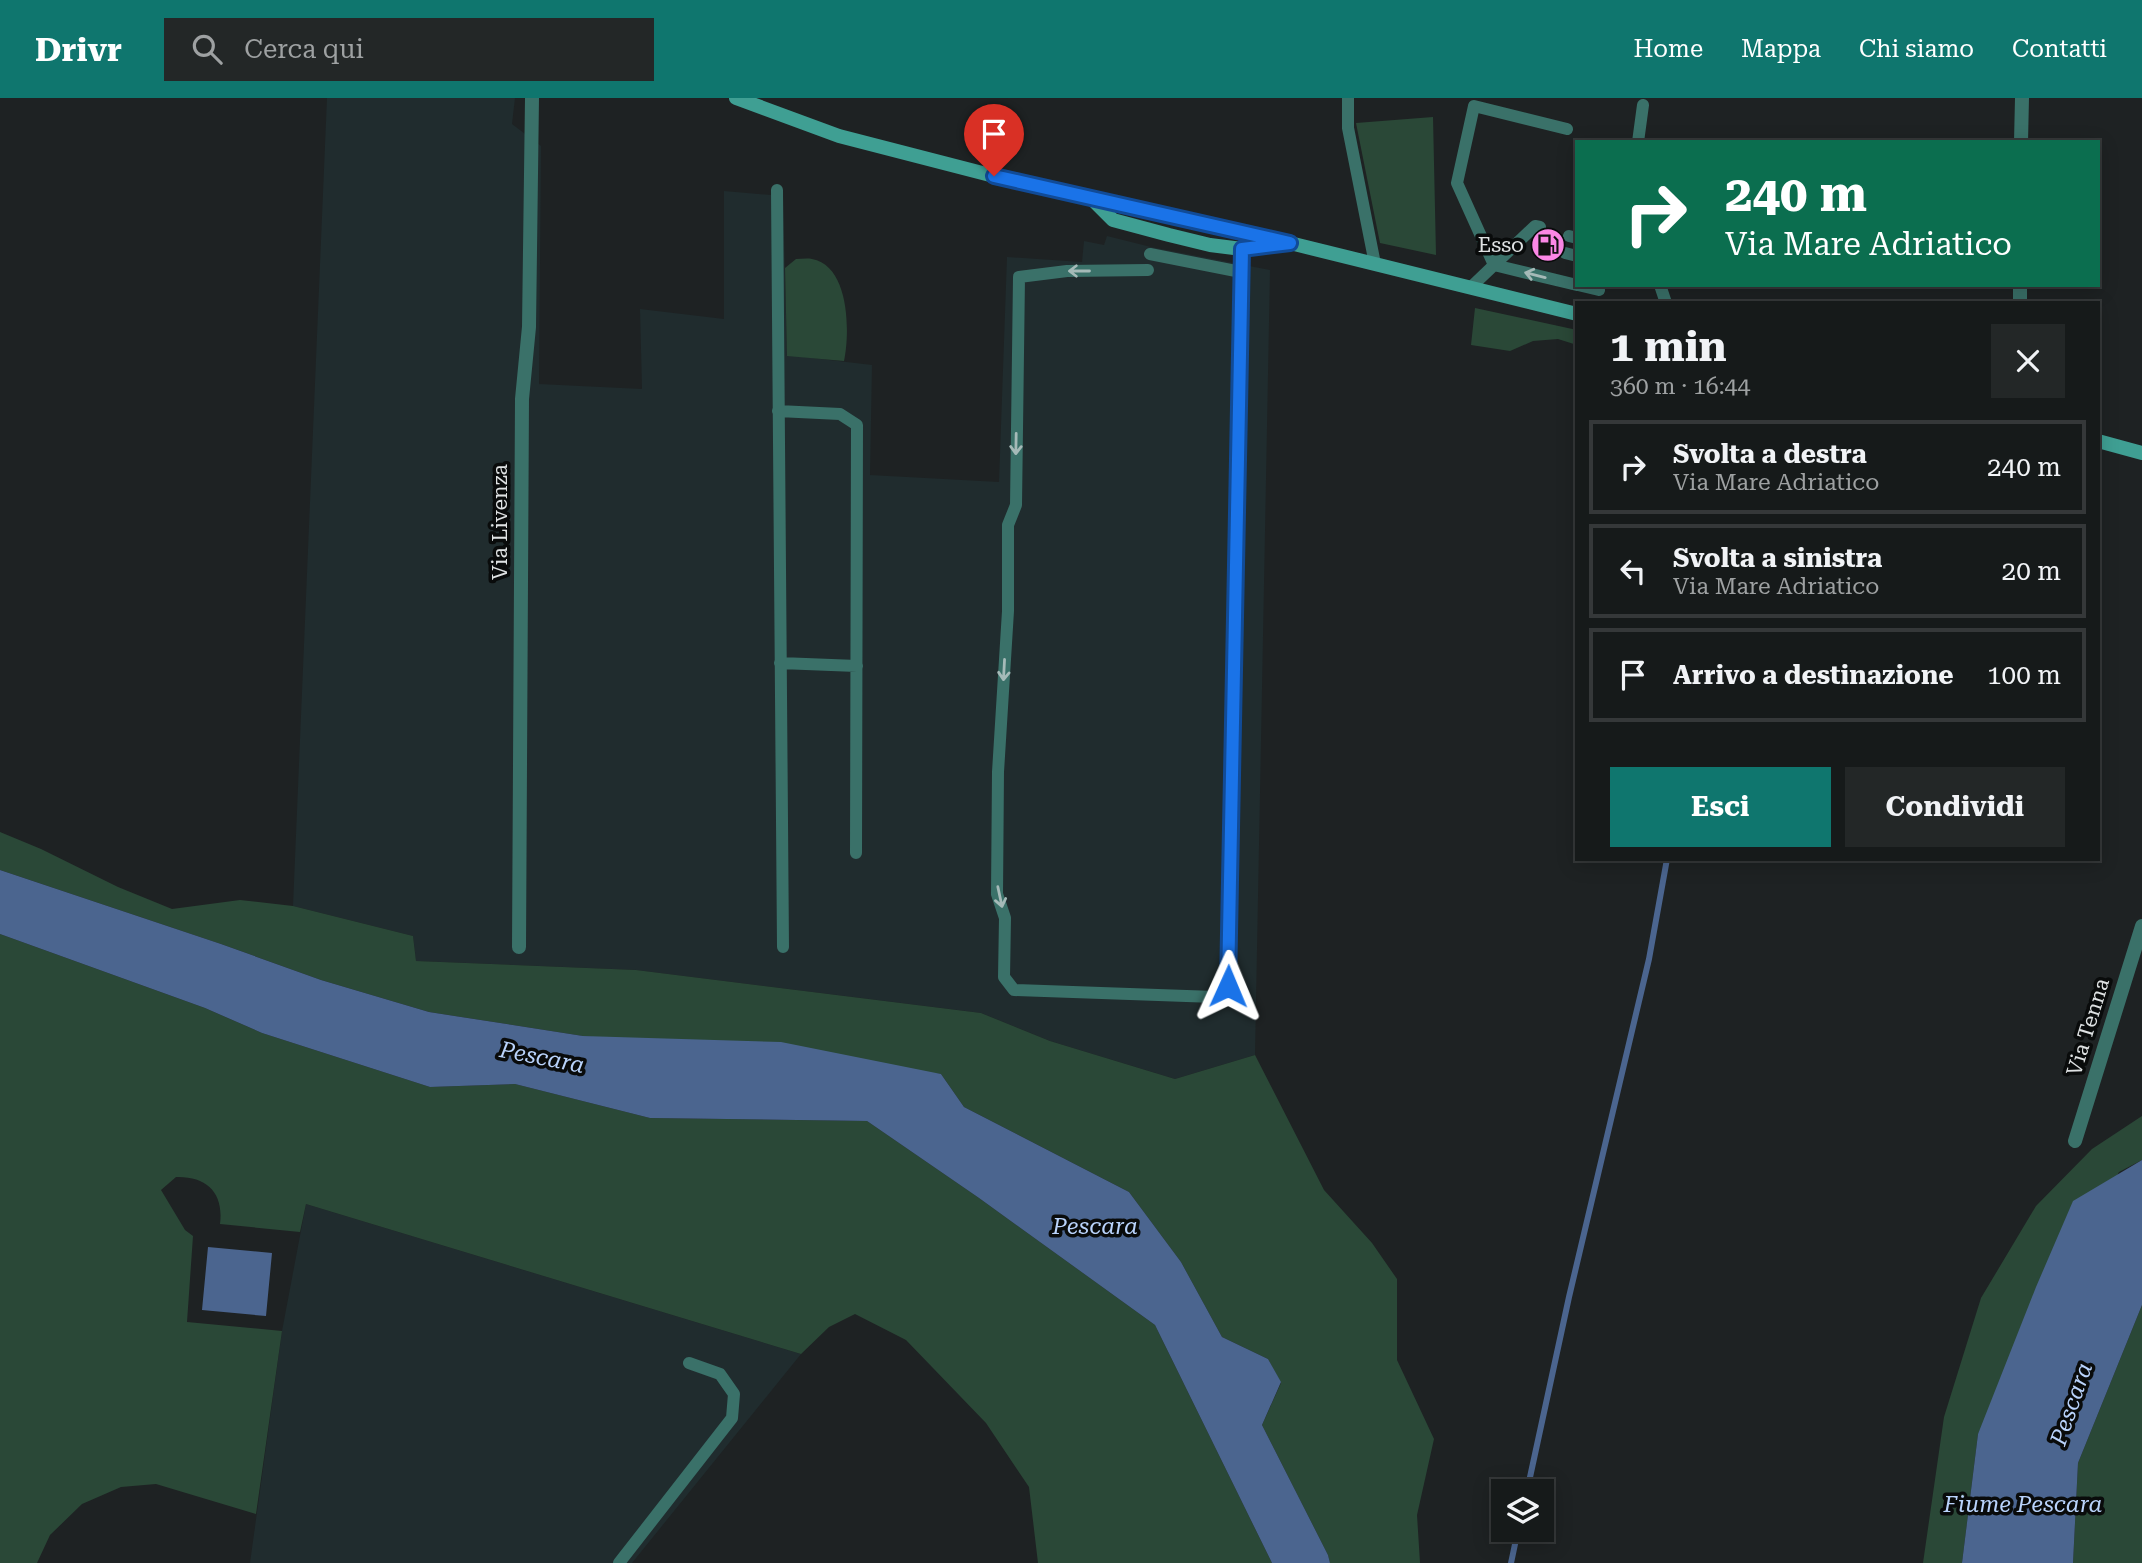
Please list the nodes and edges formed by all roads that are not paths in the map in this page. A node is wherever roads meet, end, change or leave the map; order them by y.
1 (532, 98) edge
2 (736, 98) edge
3 (1348, 98) edge
4 (2022, 98) edge
5 (1643, 105) dead end
6 (1567, 129) dead end
7 (1638, 140) edge
8 (2021, 140) edge
9 (777, 190) dead end
10 (1156, 223) junction
11 (1540, 227) dead end
12 (1518, 242) junction
13 (1290, 243) junction
14 (1533, 246) dead end
15 (1242, 249) junction
16 (1150, 254) dead end
17 (1375, 264) junction
18 (1494, 265) junction
19 (1148, 271) dead end
20 (1241, 272) junction
21 (1575, 285) edge
22 (1583, 287) edge
23 (1470, 288) junction
24 (1600, 293) edge
25 (1575, 314) edge
26 (778, 411) junction
27 (2100, 442) edge
28 (2142, 453) edge
29 (780, 663) junction
30 (858, 666) junction
31 (856, 853) dead end
32 (2142, 926) edge
33 (519, 947) dead end
34 (783, 947) dead end
35 (2075, 1141) dead end
36 (689, 1363) dead end
37 (619, 1563) edge

1 - 33 street, Via Livenza
2 - 10 main road
3 - 17 lane
4 - 8 street
5 - 7 lane
6 - 18 lane
9 - 26 lane
10 - 13 main road
10 - 15 main road
11 - 12 lane
12 - 14 lane
12 - 18 lane
13 - 15 main road
13 - 17 main road
15 - 20 lane
16 - 20 lane
17 - 23 main road
21 -> 18 lane
18 - 23 lane
19 -> 20 lane
22 - 24 lane
23 - 25 main road
26 - 29 lane
26 - 30 lane
27 - 28 main road
29 - 30 lane
29 - 34 lane
30 - 31 lane
32 - 35 street, Via Tenna
36 - 37 lane

